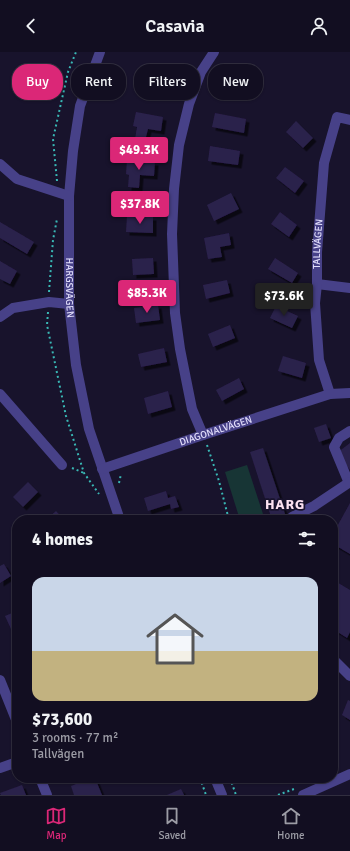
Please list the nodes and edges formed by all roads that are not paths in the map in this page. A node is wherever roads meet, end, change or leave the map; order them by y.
1 (100, 52) edge
2 (214, 52) edge
3 (350, 120) edge
4 (0, 164) edge
5 (69, 196) junction
6 (317, 284) junction
7 (350, 288) edge
8 (69, 304) junction
9 (0, 317) edge
10 (350, 393) edge
11 (0, 394) edge
12 (330, 394) junction
13 (350, 431) edge
14 (203, 435) junction
15 (62, 464) dead end
16 (102, 469) junction
17 (349, 483) edge
18 (118, 515) edge
19 (296, 515) edge
20 (338, 664) edge
21 (350, 676) edge
22 (0, 680) edge
23 (12, 710) edge
24 (12, 764) edge
25 (0, 768) edge
26 (350, 774) edge
27 (338, 782) edge
28 (42, 783) edge
29 (218, 783) edge
30 (336, 783) edge
31 (326, 790) edge
32 (46, 795) edge
33 (222, 795) edge
34 (303, 795) edge

1 - 5 street, HARGSVÄGEN
2 - 14 street
3 - 6 street, TALLVÄGEN
4 - 5 street
5 - 8 street, HARGSVÄGEN
6 - 7 street
6 - 12 street, TALLVÄGEN
8 - 9 street
8 - 16 street, HARGSVÄGEN
10 - 12 street, DIAGONALVÄGEN
11 - 15 street
12 - 14 street, DIAGONALVÄGEN
13 - 17 street
14 - 16 street, DIAGONALVÄGEN
16 - 18 street, HARGSVÄGEN
17 - 19 street
20 - 21 street
22 - 23 street
24 - 25 street
26 - 27 street
28 - 32 street
29 - 33 street
30 - 31 street
31 - 34 street

